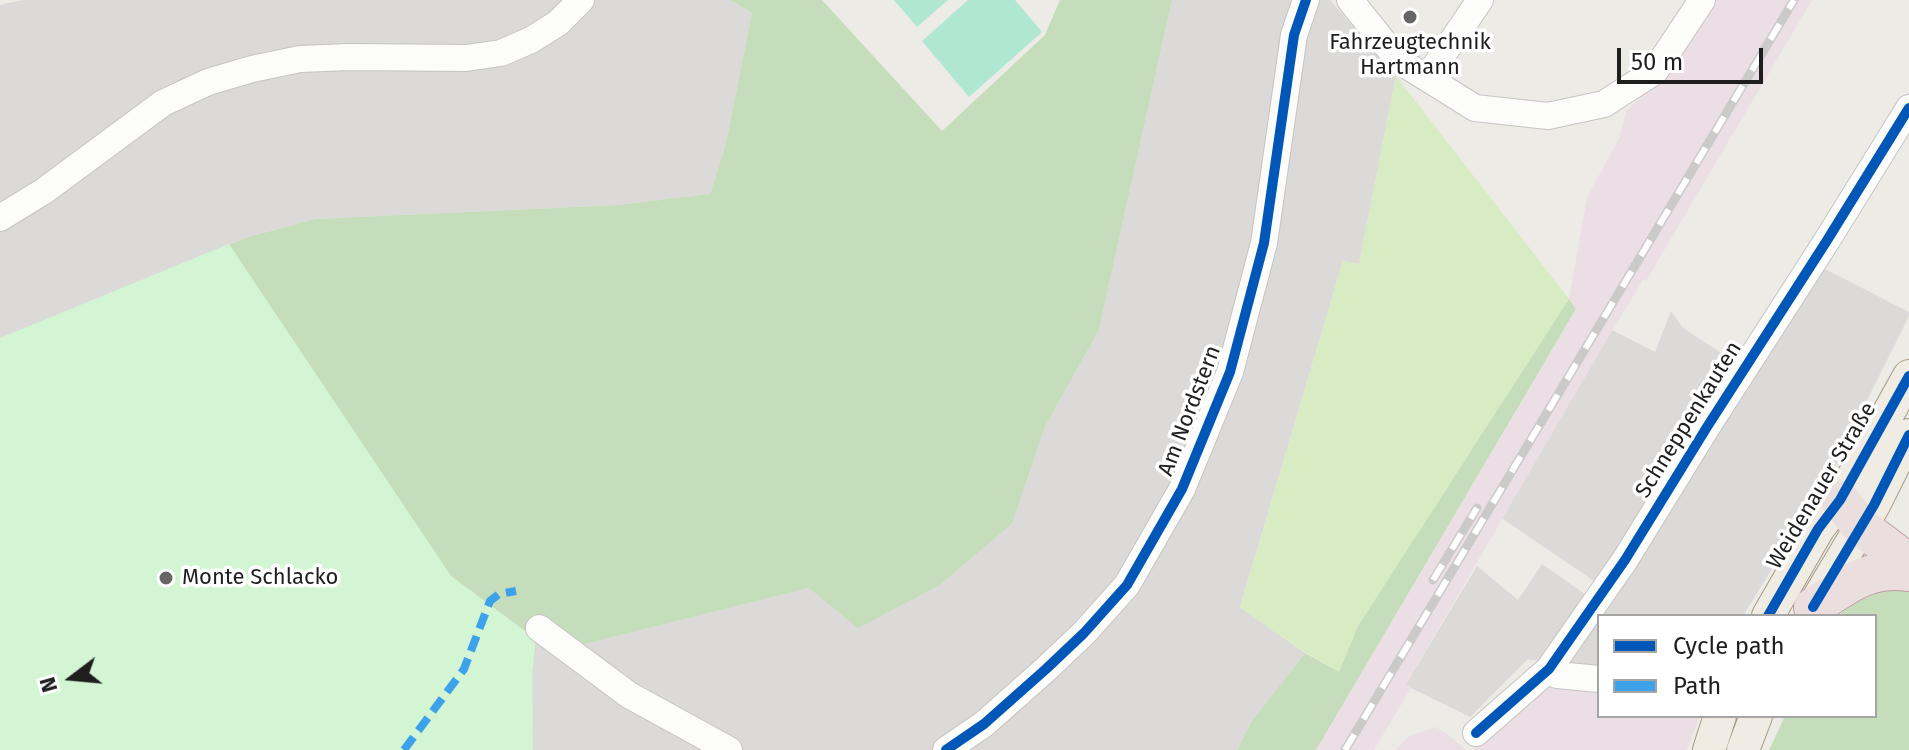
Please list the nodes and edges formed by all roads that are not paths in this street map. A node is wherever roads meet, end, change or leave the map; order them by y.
1 (581, 0) edge
2 (1306, 0) edge
3 (1350, 0) edge
4 (1480, 0) edge
5 (1702, 0) edge
6 (1427, 78) junction
7 (1909, 108) edge
8 (0, 218) edge
9 (1909, 376) edge
10 (1909, 435) edge
11 (1858, 510) junction
12 (1909, 533) edge
13 (1909, 563) edge
14 (1909, 572) edge
15 (1811, 612) edge
16 (1769, 614) edge
17 (539, 628) dead end
18 (1549, 669) junction
19 (1597, 679) edge
20 (1719, 718) edge
21 (1755, 718) edge
22 (1476, 733) dead end
23 (729, 750) edge
24 (946, 750) edge
25 (1709, 750) edge
26 (1743, 750) edge

1 - 8 street
2 - 24 street, Am Nordstern
3 - 6 street
4 - 6 street
5 - 6 street
7 - 18 street, Schneppenkauten
9 - 11 main road, Weidenauer Straße
10 - 11 main road, Weidenauer Straße
11 - 12 highway
11 - 13 highway
11 - 15 main road, Weidenauer Straße
11 - 16 main road, Weidenauer Straße
14 - 15 highway
17 - 23 street
18 - 19 street
18 - 22 street, Schneppenkauten
20 - 25 main road
21 - 26 main road

